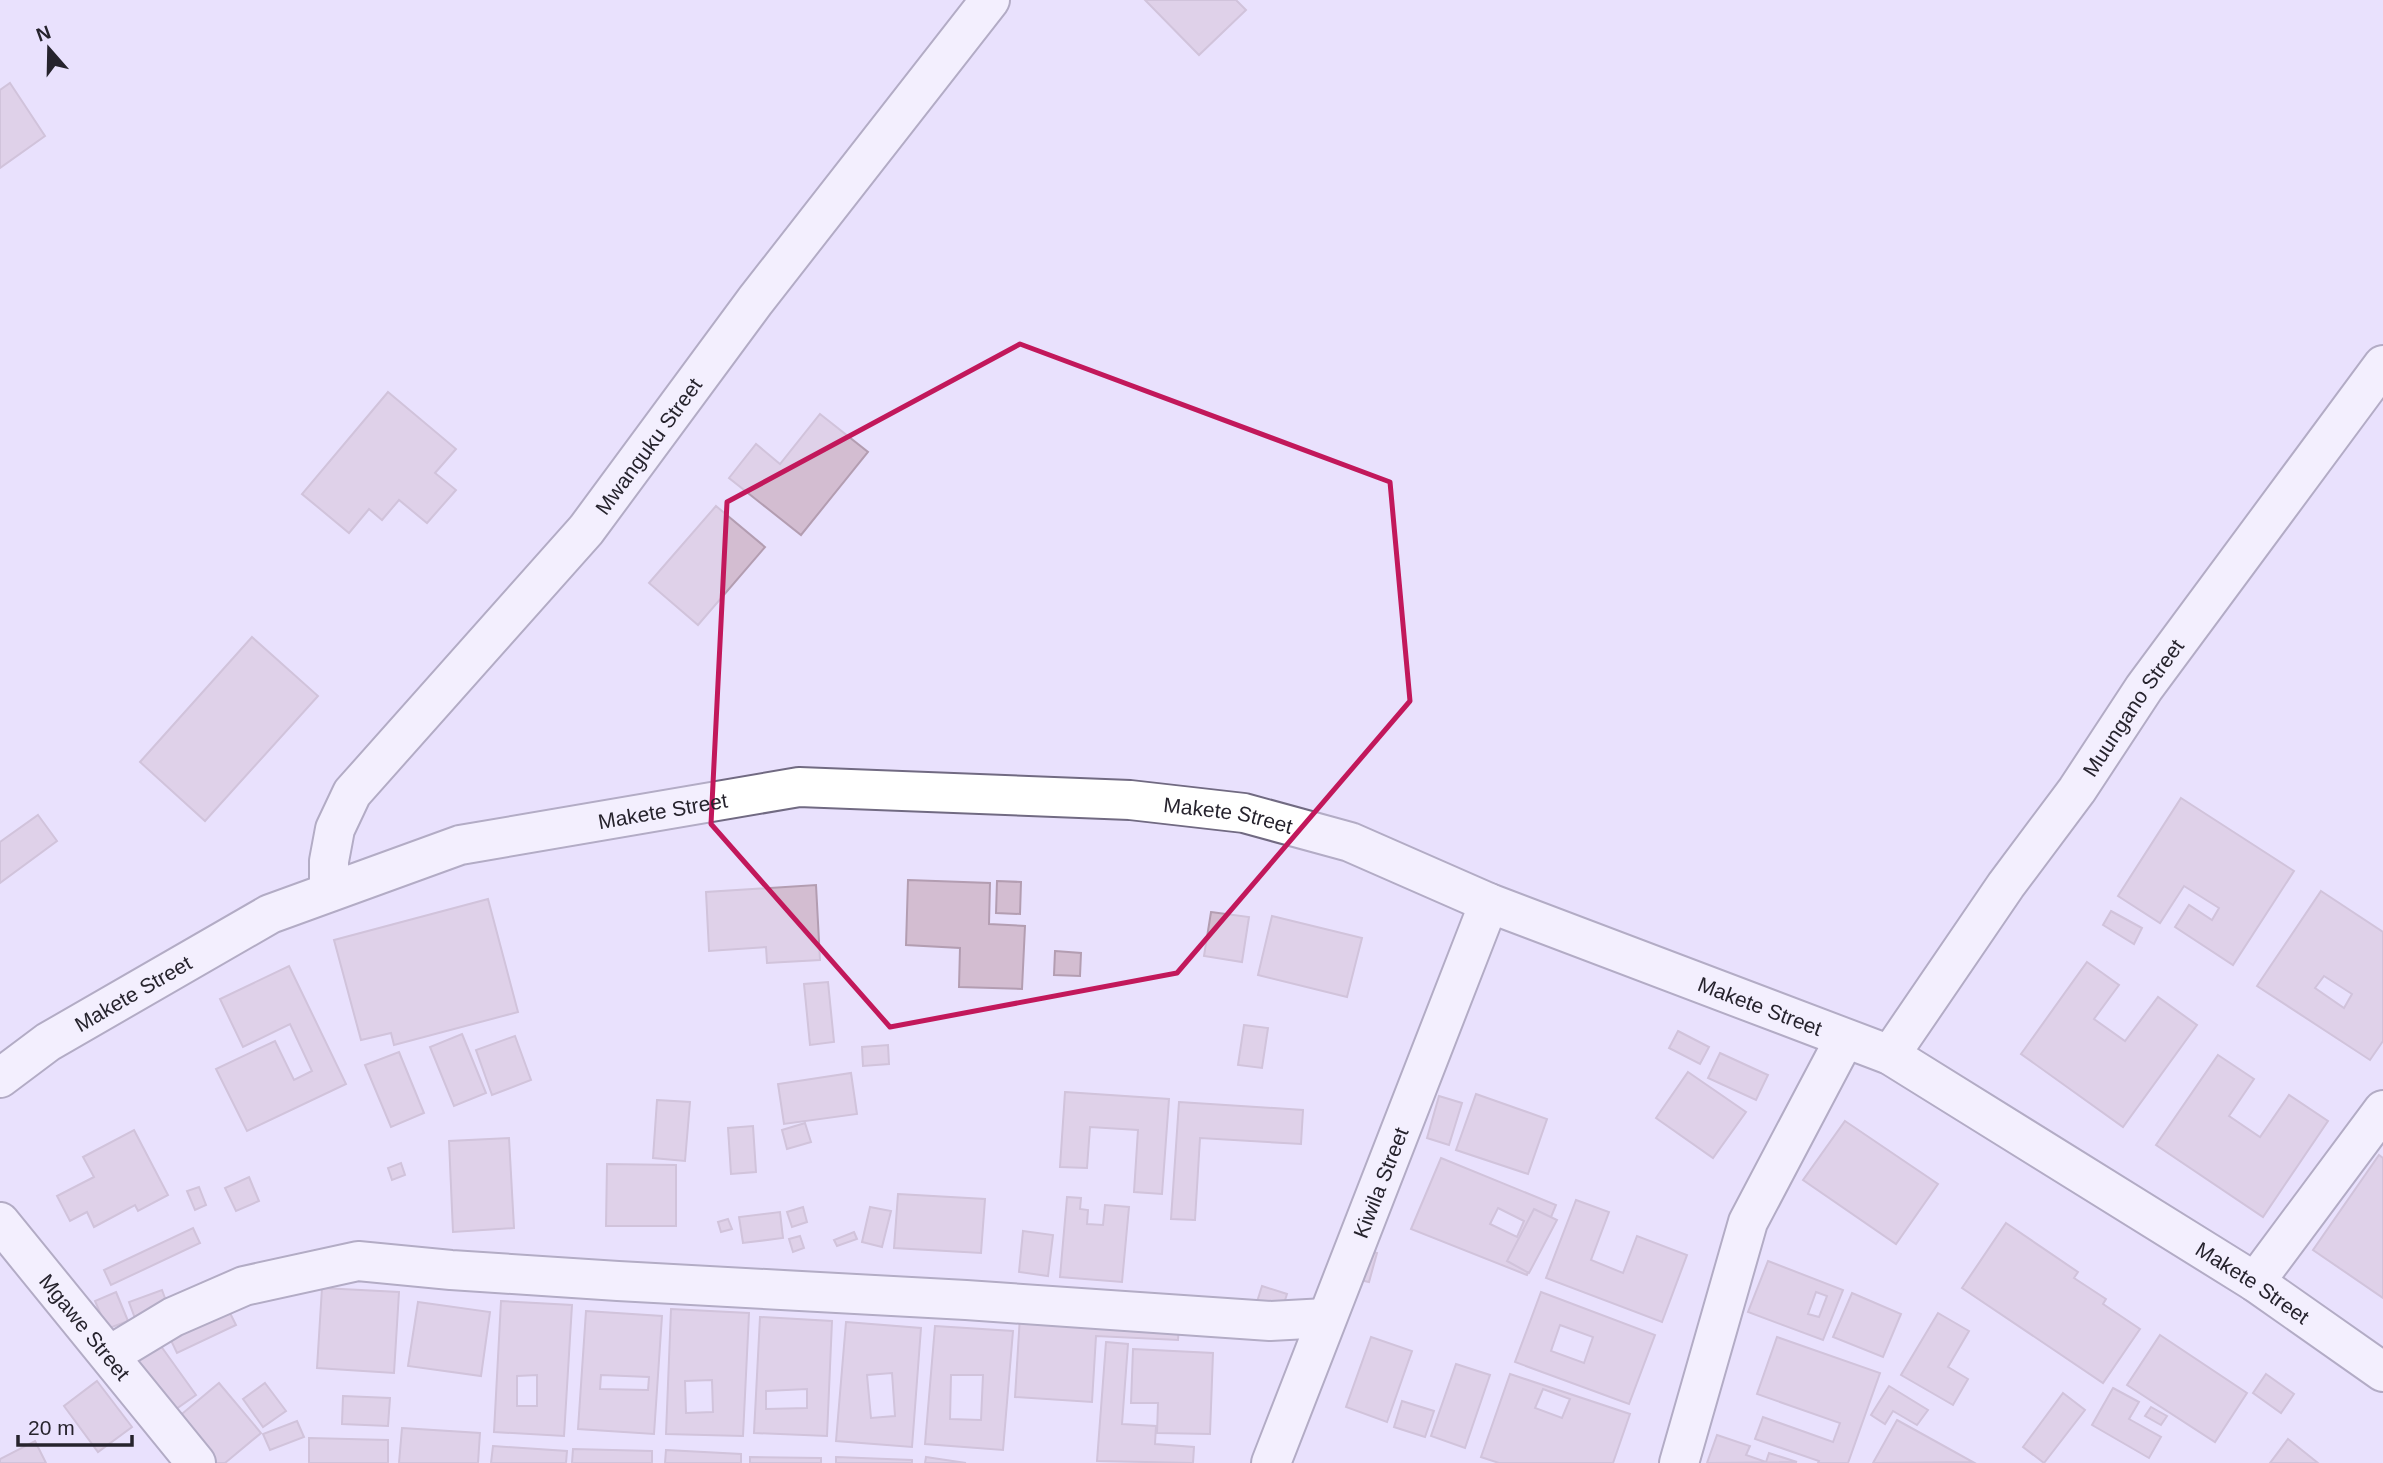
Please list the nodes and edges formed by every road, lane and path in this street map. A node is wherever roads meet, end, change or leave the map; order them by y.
1 (990, 0) edge
2 (2383, 365) edge
3 (329, 892) junction
4 (1489, 903) junction
5 (1844, 1040) junction
6 (1890, 1055) junction
7 (0, 1078) edge
8 (2383, 1110) edge
9 (0, 1222) edge
10 (2255, 1282) junction
11 (1326, 1318) junction
12 (110, 1355) junction
13 (2383, 1372) edge
14 (196, 1463) edge
15 (1271, 1463) edge
16 (1679, 1463) edge

1 - 3 street, Mwanguku Street
2 - 6 street, Muungano Street
3 - 4 street, Makete Street
3 - 7 street, Makete Street
4 - 5 street, Makete Street
4 - 11 street, Kiwila Street
5 - 6 street, Makete Street
5 - 16 street
6 - 10 street, Makete Street
8 - 10 street
9 - 12 street, Mgawe Street
10 - 13 street, Makete Street
11 - 12 street
11 - 15 street, Kiwila Street
12 - 14 street, Mgawe Street

